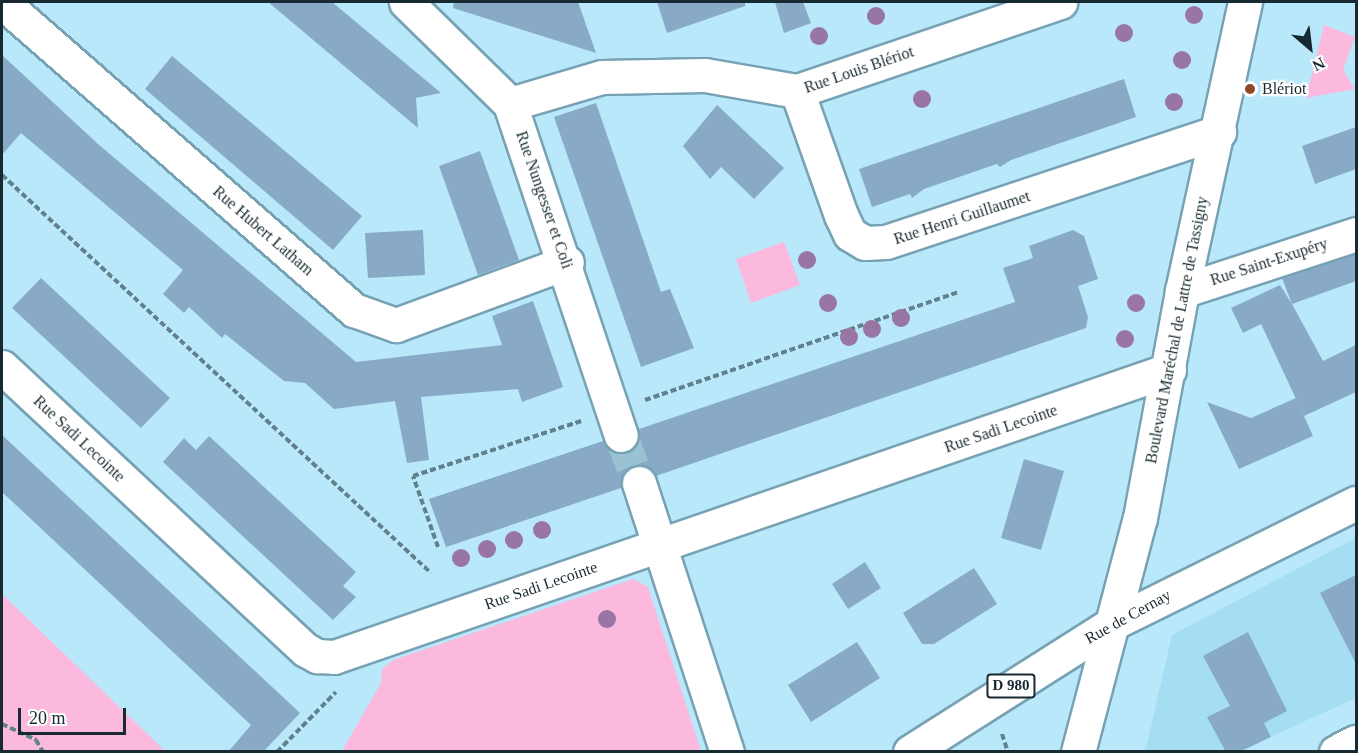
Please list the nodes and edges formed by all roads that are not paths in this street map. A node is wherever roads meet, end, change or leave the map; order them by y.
1 (2, 2) edge
2 (406, 2) edge
3 (1060, 2) edge
4 (1245, 2) edge
5 (796, 91) junction
6 (510, 104) junction
7 (1219, 132) junction
8 (1356, 234) edge
9 (567, 262) junction
10 (1182, 291) junction
11 (2, 367) edge
12 (1169, 370) junction
13 (618, 423) tunnel mouth
14 (639, 483) tunnel mouth
15 (1356, 503) edge
16 (659, 547) junction
17 (1113, 623) junction
18 (727, 752) edge
19 (910, 752) edge
20 (1078, 752) edge

1 - 9 street, Rue Hubert Latham
2 - 6 street, Rue Nungesser et Coli
3 - 5 street, Rue Louis Blériot
4 - 7 street, Boulevard Maréchal de Lattre de Tassigny
5 - 6 street, Rue Louis Blériot
5 - 7 street, Rue Henri Guillaumet
6 - 9 street, Rue Nungesser et Coli
7 - 10 street, Boulevard Maréchal de Lattre de Tassigny
8 - 10 street, Rue Saint-Exupéry
9 - 13 street, Rue Nungesser et Coli
10 - 12 street, Boulevard Maréchal de Lattre de Tassigny
11 - 16 street, Rue Sadi Lecointe
12 - 16 street, Rue Sadi Lecointe
12 - 17 street, Boulevard Maréchal de Lattre de Tassigny
14 - 16 street
15 - 17 street, Rue de Cernay / D 980
16 - 18 street
17 - 19 street, Rue de Cernay / D 980
17 - 20 street, Boulevard Maréchal de Lattre de Tassigny

